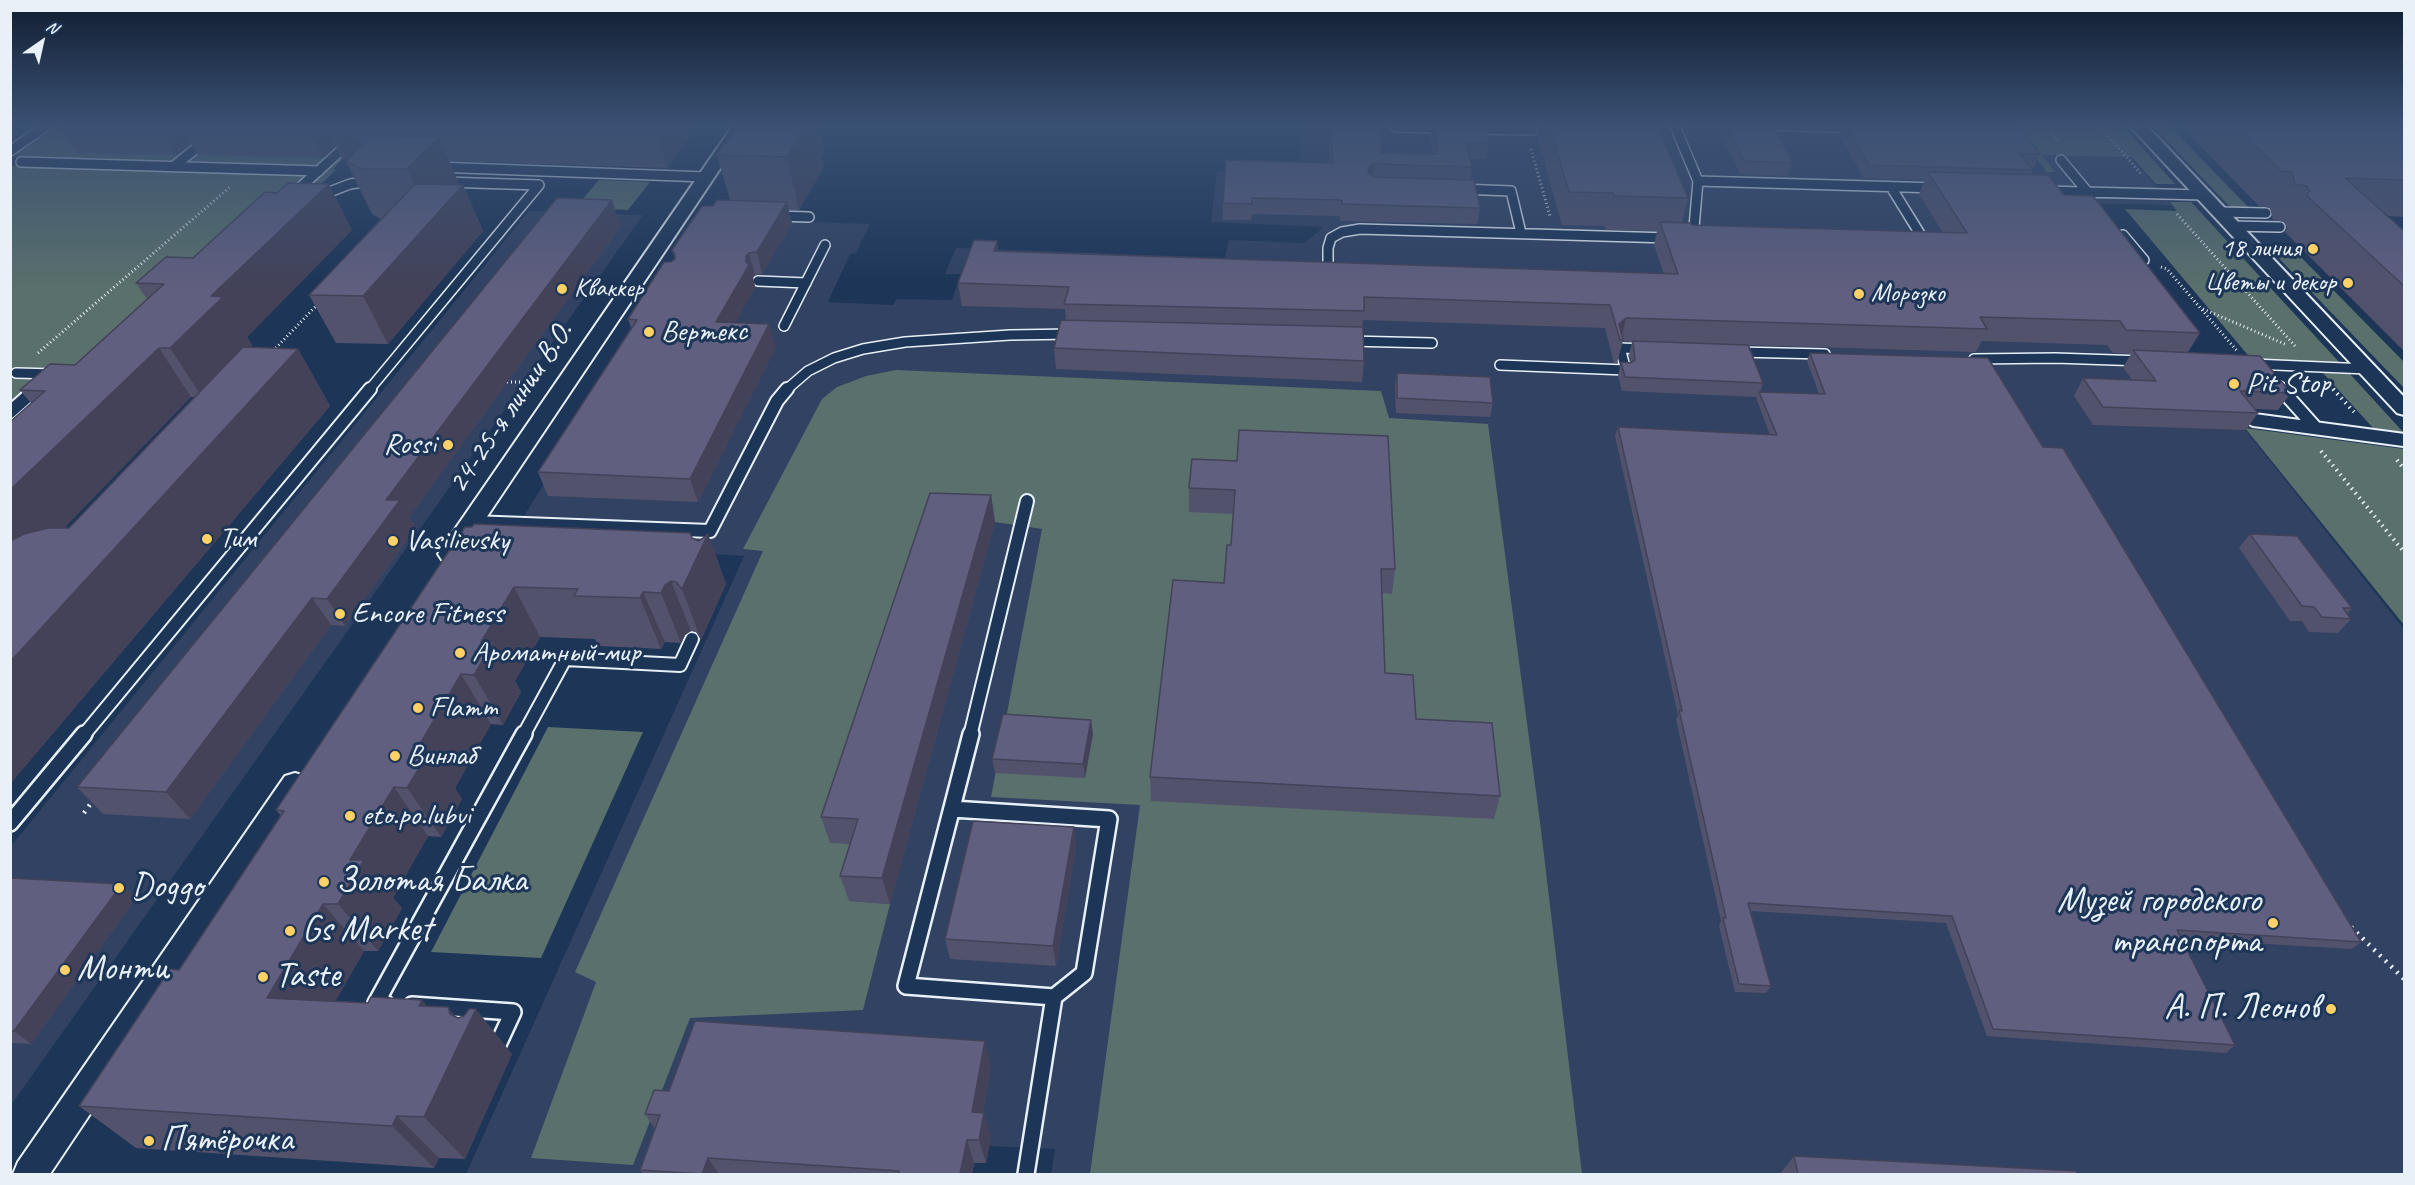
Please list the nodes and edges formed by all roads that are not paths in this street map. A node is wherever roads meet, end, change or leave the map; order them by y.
1 (310, 179) edge
2 (705, 179) edge
3 (2077, 179) edge
4 (2188, 179) edge
5 (380, 181) edge
6 (1698, 181) joint
7 (426, 182) edge
8 (1891, 187) junction
9 (1949, 188) edge
10 (1454, 189) edge
11 (2030, 191) edge
12 (2087, 192) junction
13 (2203, 195) junction
14 (2094, 201) edge
15 (284, 203) edge
16 (312, 207) edge
17 (2219, 212) junction
18 (2266, 213) dead end
19 (762, 216) edge
20 (809, 217) dead end
21 (2115, 226) edge
22 (2232, 226) junction
23 (2280, 227) dead end
24 (1521, 233) junction
25 (1925, 242) edge
26 (825, 245) dead end
27 (2144, 260) edge
28 (1316, 265) edge
29 (1328, 266) junction
30 (1339, 266) edge
31 (759, 281) dead end
32 (806, 283) junction
33 (784, 326) dead end
34 (1083, 334) edge
35 (1339, 341) edge
36 (1432, 343) dead end
37 (1656, 349) edge
38 (1727, 351) edge
39 (1834, 355) edge
40 (1965, 359) edge
41 (2157, 361) edge
42 (2237, 364) edge
43 (1500, 365) dead end
44 (2367, 369) junction
45 (16, 373) road end
46 (63, 375) edge
47 (2273, 379) edge
48 (36, 389) edge
49 (2403, 406) edge
50 (10, 412) edge
51 (2254, 420) edge
52 (2315, 427) junction
53 (2404, 440) edge
54 (1027, 501) dead end
55 (472, 522) junction
56 (450, 560) edge
57 (692, 639) dead end
58 (307, 766) edge
59 (952, 809) junction
60 (10, 823) edge
61 (1054, 997) junction
62 (494, 1053) dead end
63 (30, 1174) edge
64 (1026, 1174) edge

1 - 15 lane
2 - 55 street, 24-25-я линии В.О.
3 - 12 lane
4 - 13 street
5 - 16 lane
6 - 8 lane
6 - 24 lane
7 - 60 lane
8 - 9 lane
8 - 25 lane
10 - 24 lane
11 - 12 lane
12 - 13 lane
12 - 14 lane
13 - 17 street
17 - 18 lane
17 - 22 street
19 - 20 lane
21 - 27 lane
22 - 23 lane
22 - 44 street
24 - 29 lane
26 - 32 lane
28 - 29 lane
29 - 30 lane
31 - 32 lane
32 - 33 lane
34 - 55 lane
35 - 36 lane
37 - 43 lane
38 - 39 lane
40 - 41 lane
42 - 44 lane
44 - 49 street
45 - 46 lane
47 - 52 lane
48 - 50 lane
51 - 52 lane
52 - 53 lane
54 - 59 lane
55 - 56 street, 24-25-я линии В.О.
57 - 62 lane
58 - 63 street
59 - 61 lane
59 - 61 lane
61 - 64 lane

